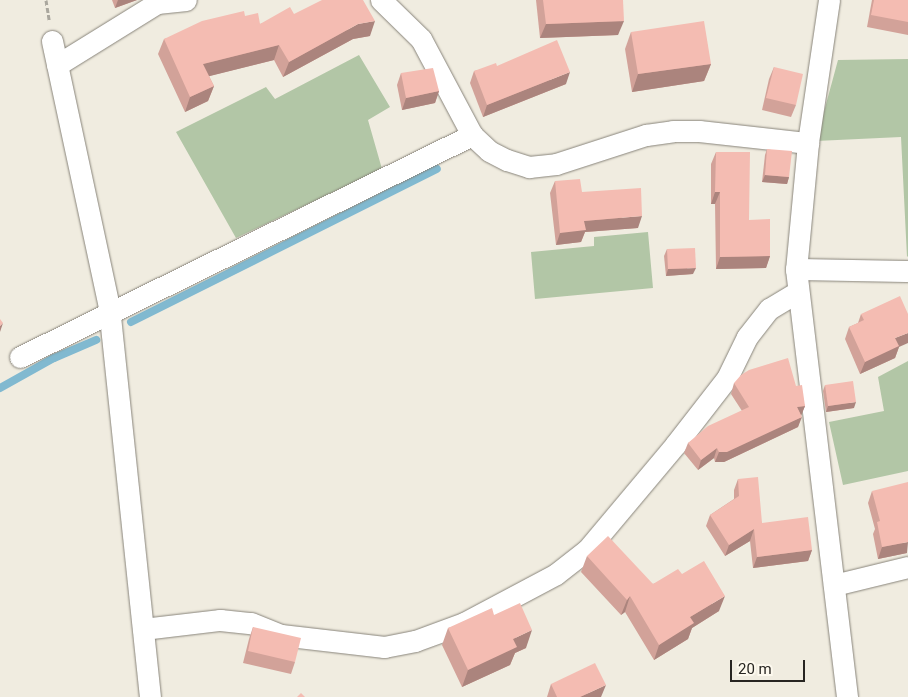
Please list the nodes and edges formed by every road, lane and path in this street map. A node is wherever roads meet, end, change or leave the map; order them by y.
1 (186, 0) edge
2 (381, 0) edge
3 (828, 0) edge
4 (52, 41) dead end
5 (57, 65) junction
6 (472, 135) junction
7 (808, 143) junction
8 (796, 269) junction
9 (908, 271) edge
10 (797, 292) junction
11 (110, 315) junction
12 (20, 358) dead end
13 (908, 568) edge
14 (834, 585) junction
15 (143, 628) junction
16 (150, 697) edge
17 (847, 697) edge

1 - 5 street
2 - 6 street
3 - 7 street
4 - 5 street
5 - 11 street
6 - 7 street
6 - 11 street
7 - 8 street
8 - 9 street
8 - 10 street
10 - 14 street
10 - 15 street
11 - 12 street
11 - 15 street
13 - 14 street
14 - 17 street
15 - 16 street

